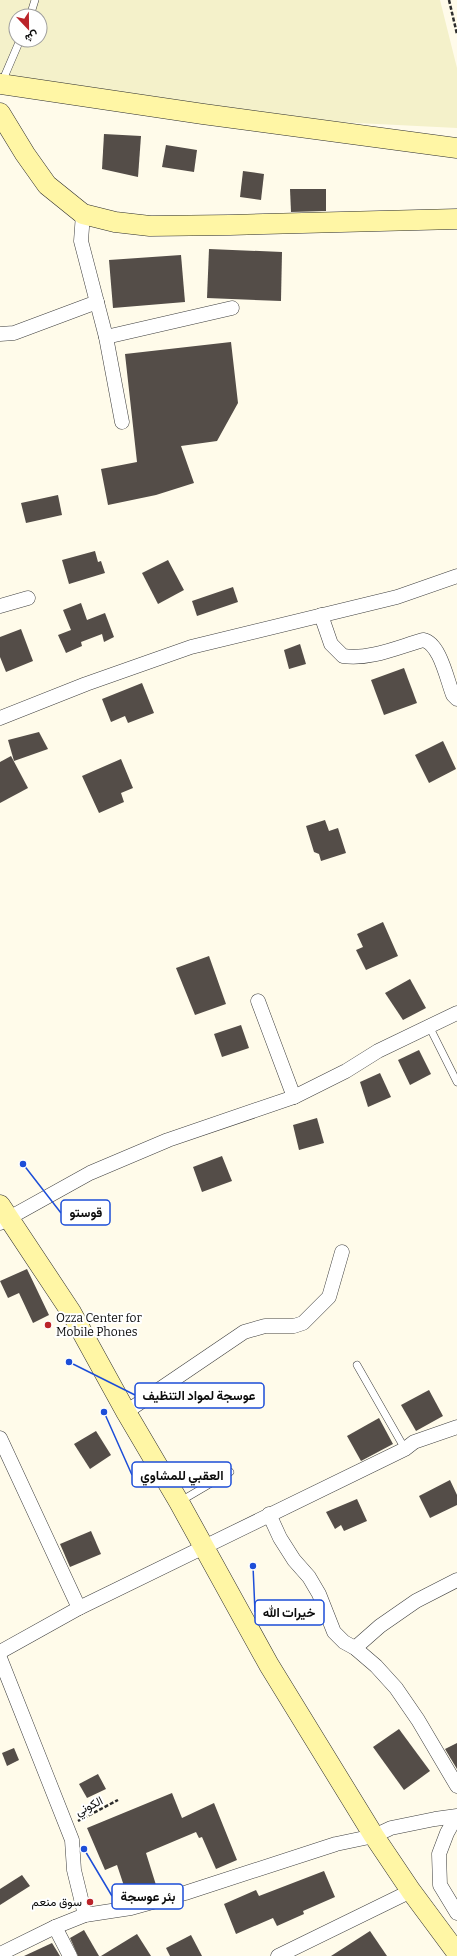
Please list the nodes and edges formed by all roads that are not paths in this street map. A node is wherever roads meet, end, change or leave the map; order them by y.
1 (16, 48) edge
2 (0, 85) edge
3 (0, 113) edge
4 (457, 148) edge
5 (83, 214) junction
6 (457, 219) edge
7 (97, 302) junction
8 (232, 308) dead end
9 (0, 334) edge
10 (106, 337) junction
11 (122, 422) dead end
12 (457, 576) edge
13 (28, 598) dead end
14 (0, 606) edge
15 (321, 616) junction
16 (457, 698) edge
17 (0, 718) edge
18 (258, 1001) dead end
19 (457, 1013) edge
20 (429, 1026) junction
21 (457, 1082) edge
22 (294, 1097) junction
23 (3, 1216) edge
24 (342, 1252) dead end
25 (357, 1365) dead end
26 (126, 1412) junction
27 (457, 1427) edge
28 (0, 1438) edge
29 (405, 1449) junction
30 (230, 1472) dead end
31 (179, 1502) junction
32 (269, 1514) junction
33 (203, 1547) junction
34 (457, 1580) edge
35 (79, 1608) junction
36 (355, 1648) junction
37 (0, 1652) edge
38 (0, 1658) edge
39 (457, 1786) edge
40 (456, 1817) edge
41 (374, 1836) junction
42 (411, 1891) junction
43 (457, 1913) edge
44 (85, 1915) junction
45 (55, 1926) junction
46 (457, 1952) edge
47 (0, 1954) edge
48 (70, 1956) edge
49 (278, 1956) edge

1 - 2 lane
2 - 4 street
3 - 5 street
5 - 6 street
5 - 7 street
7 - 9 street
7 - 10 street
8 - 10 street
10 - 11 street
12 - 15 street
13 - 14 street
15 - 16 street
15 - 17 street
18 - 22 street
19 - 20 street
20 - 21 lane
20 - 22 street
22 - 23 street
23 - 26 street
24 - 26 street
25 - 29 lane
26 - 31 street
27 - 29 street
28 - 35 street
29 - 32 street
30 - 31 lane
31 - 33 street
32 - 33 street
32 - 36 street
33 - 35 street
33 - 41 street
34 - 36 street
35 - 37 street
36 - 39 street
38 - 44 street
40 - 41 street
40 - 43 street
41 - 42 street
41 - 44 street
42 - 46 street
42 - 49 street
44 - 45 street
45 - 47 street
45 - 48 street

